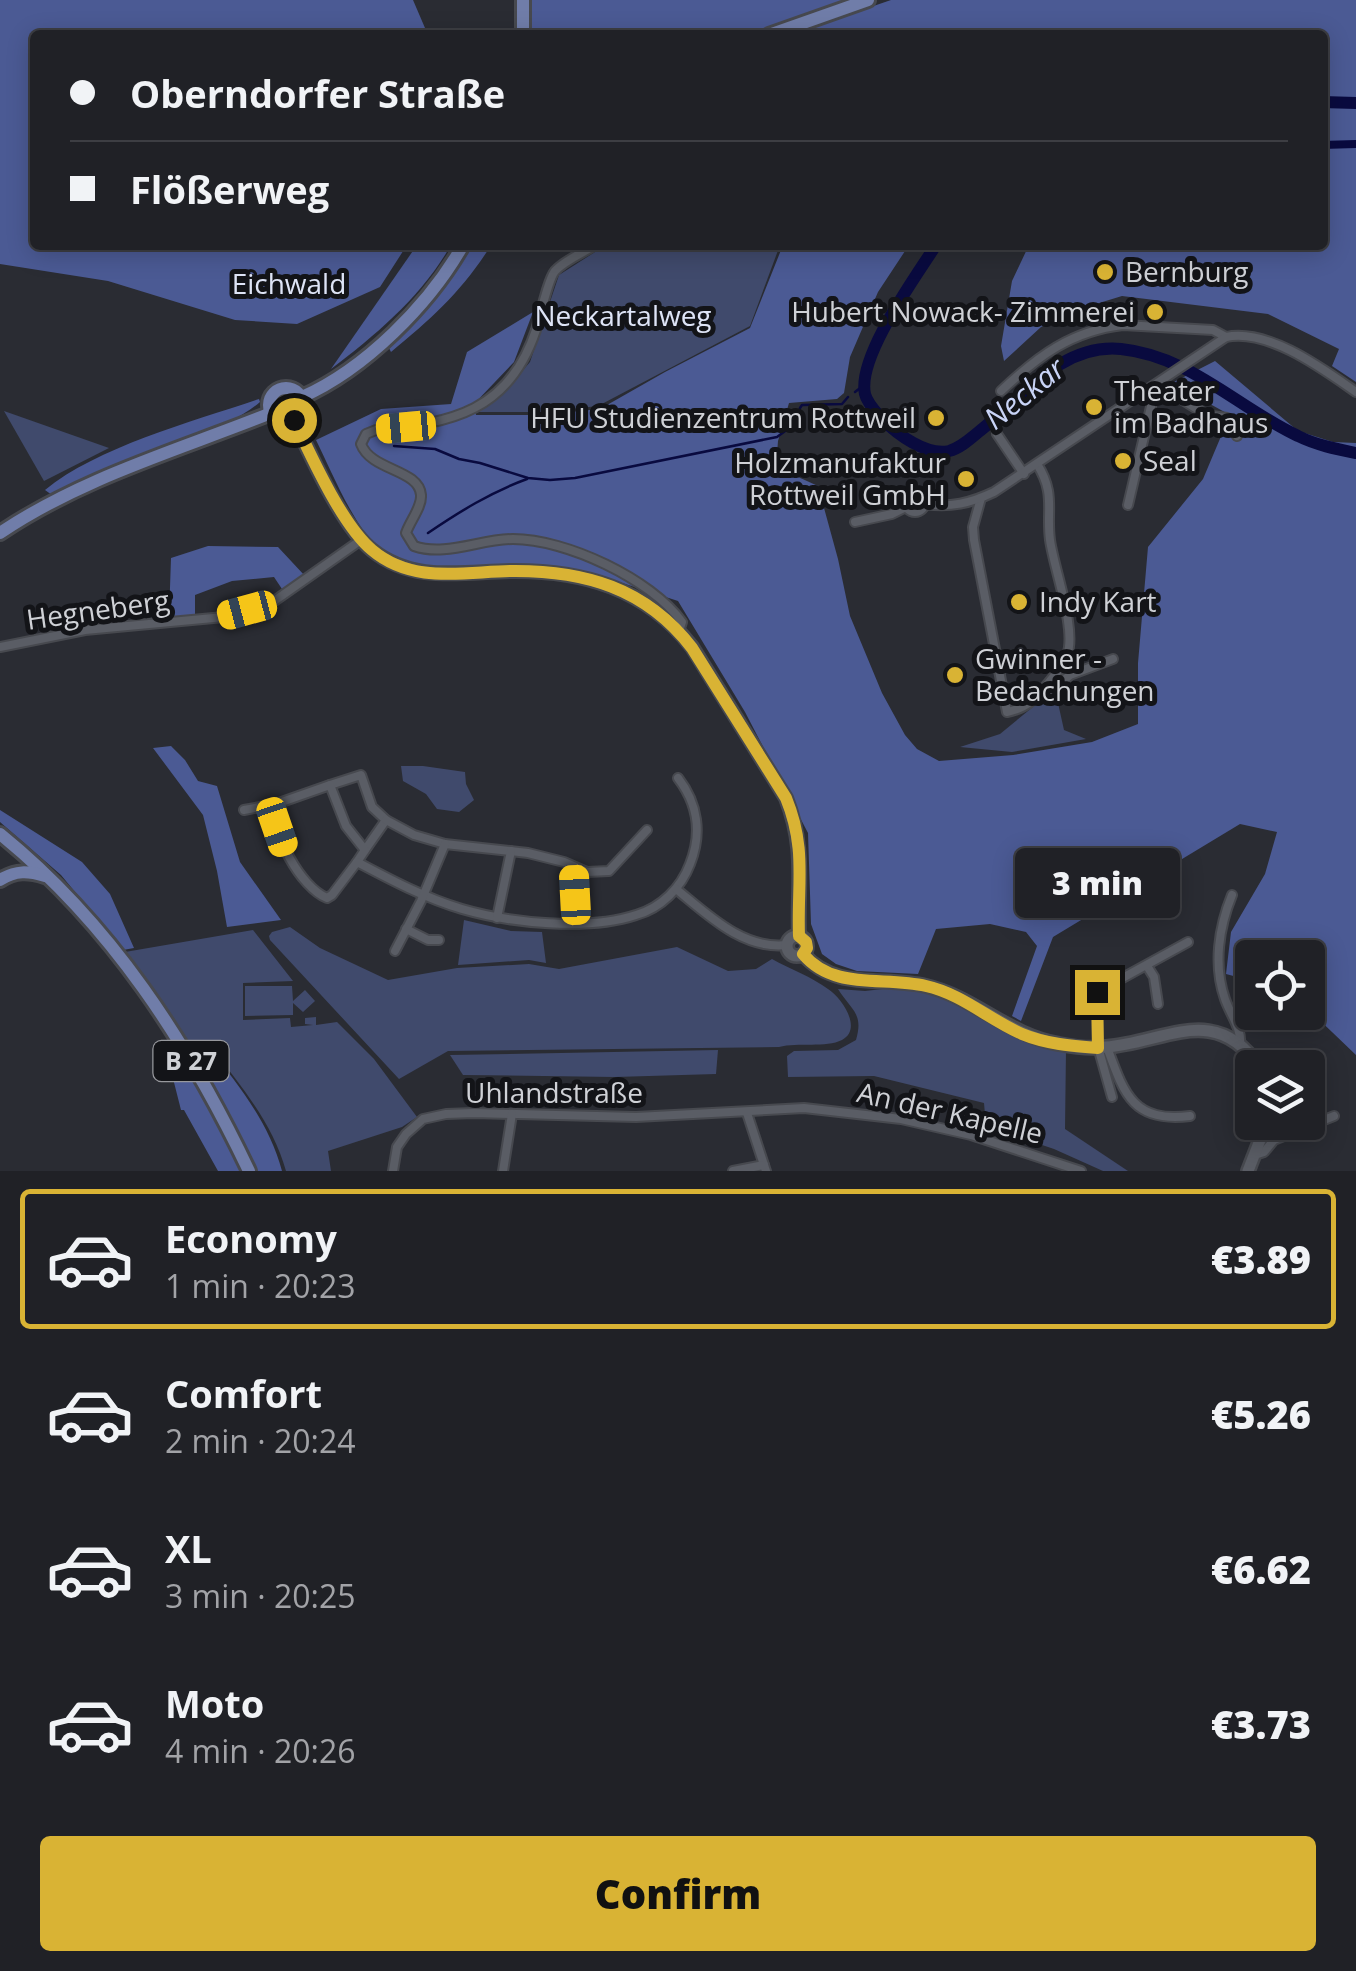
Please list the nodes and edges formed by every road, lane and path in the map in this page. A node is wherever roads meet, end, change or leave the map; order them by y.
1 (523, 0) edge
2 (868, 0) edge
3 (523, 30) edge
4 (783, 30) edge
5 (459, 250) edge
6 (587, 250) edge
7 (1226, 338) junction
8 (1157, 384) junction
9 (1000, 390) dead end
10 (1356, 392) edge
11 (302, 397) junction
12 (271, 413) junction
13 (294, 420) junction
14 (997, 434) dead end
15 (1237, 436) dead end
16 (1038, 464) junction
17 (1024, 474) junction
18 (981, 498) junction
19 (925, 504) junction
20 (1128, 506) dead end
21 (906, 507) junction
22 (855, 522) dead end
23 (0, 533) edge
24 (361, 540) junction
25 (679, 631) junction
26 (0, 646) edge
27 (1113, 658) dead end
28 (1041, 692) junction
29 (678, 778) dead end
30 (330, 785) junction
31 (276, 804) junction
32 (244, 810) dead end
33 (386, 820) junction
34 (647, 830) dead end
35 (0, 834) edge
36 (445, 844) junction
37 (365, 850) junction
38 (512, 850) junction
39 (357, 862) junction
40 (574, 867) junction
41 (48, 876) junction
42 (0, 880) edge
43 (676, 889) junction
44 (423, 895) junction
45 (1232, 895) dead end
46 (497, 918) junction
47 (577, 923) junction
48 (406, 930) junction
49 (799, 936) junction
50 (438, 940) dead end
51 (1188, 942) dead end
52 (787, 945) junction
53 (395, 951) dead end
54 (803, 954) junction
55 (1147, 966) junction
56 (1158, 1004) dead end
57 (1240, 1045) junction
58 (1102, 1048) junction
59 (1244, 1050) edge
60 (1112, 1097) dead end
61 (748, 1112) junction
62 (512, 1114) junction
63 (1190, 1116) dead end
64 (1334, 1116) dead end
65 (1260, 1140) edge
66 (1254, 1155) junction
67 (765, 1168) edge
68 (249, 1171) edge
69 (393, 1171) edge
70 (503, 1171) edge
71 (734, 1171) edge
72 (1081, 1171) edge
73 (1248, 1171) edge

1 - 3 main road
2 - 4 main road
5 - 11 main road
6 - 25 street
7 - 8 street
7 - 9 street
7 - 10 street
8 - 15 street
8 - 16 street
8 - 20 street
11 - 12 main road
11 - 13 main road
12 - 13 main road
12 - 23 main road
13 - 24 street
14 - 17 street
16 - 17 street
16 - 28 street
17 - 18 street
18 - 19 street
18 - 28 street
19 - 21 street
19 - 21 street
21 - 22 street
24 - 25 street
24 - 26 street, Hegneberg
25 - 49 street
27 - 28 street
29 - 43 street
30 - 31 street
30 - 33 street
30 - 37 street
31 - 32 street
31 - 39 street
33 - 36 street
33 - 37 street
34 - 40 street
35 - 41 main road, B 27
36 - 38 street
36 - 44 street
37 - 39 street
38 - 40 street
38 - 46 street
39 - 44 street
40 - 47 street
41 - 42 main road
41 - 68 main road, B 27
43 - 47 street
43 - 52 street
44 - 46 street
44 - 48 street
45 - 57 street
46 - 47 street
48 - 50 street
48 - 53 street
49 - 52 street
49 - 54 street
51 - 55 street
52 - 54 street
54 - 58 street
55 - 56 street
55 - 58 street
57 - 58 street
57 - 59 street
58 - 60 street
58 - 63 street
61 - 62 street, Uhlandstraße
61 - 67 street
61 - 72 street, An der Kapelle
62 - 69 street, Uhlandstraße
62 - 70 street
64 - 66 street
65 - 66 street
66 - 73 street
67 - 71 street

